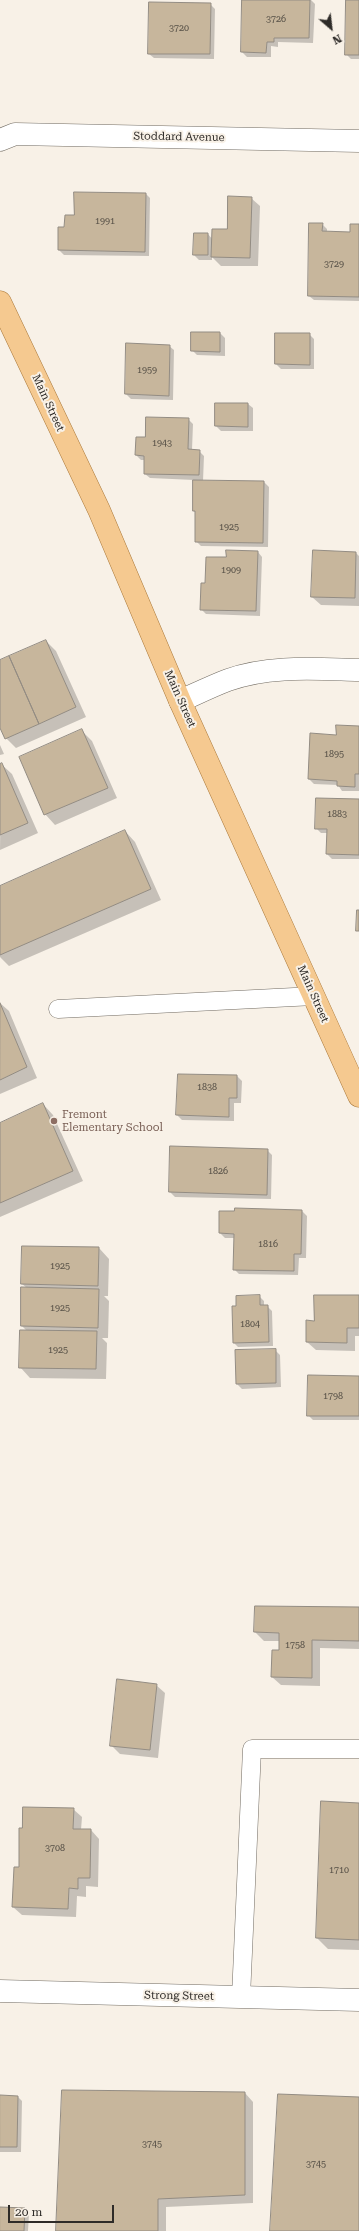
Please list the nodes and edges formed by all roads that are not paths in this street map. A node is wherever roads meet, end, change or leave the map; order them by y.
1 (0, 140) edge
2 (359, 141) edge
3 (0, 302) edge
4 (359, 670) edge
5 (180, 701) junction
6 (314, 996) junction
7 (58, 1009) dead end
8 (359, 1096) edge
9 (359, 1749) edge
10 (0, 1991) edge
11 (241, 1997) junction
12 (359, 2000) edge

1 - 2 street, Stoddard Avenue
3 - 5 main road, Main Street
4 - 5 street
5 - 6 main road, Main Street
6 - 7 lane
6 - 8 main road, Main Street
9 - 11 lane
10 - 11 street, Strong Street
11 - 12 street, Strong Street

